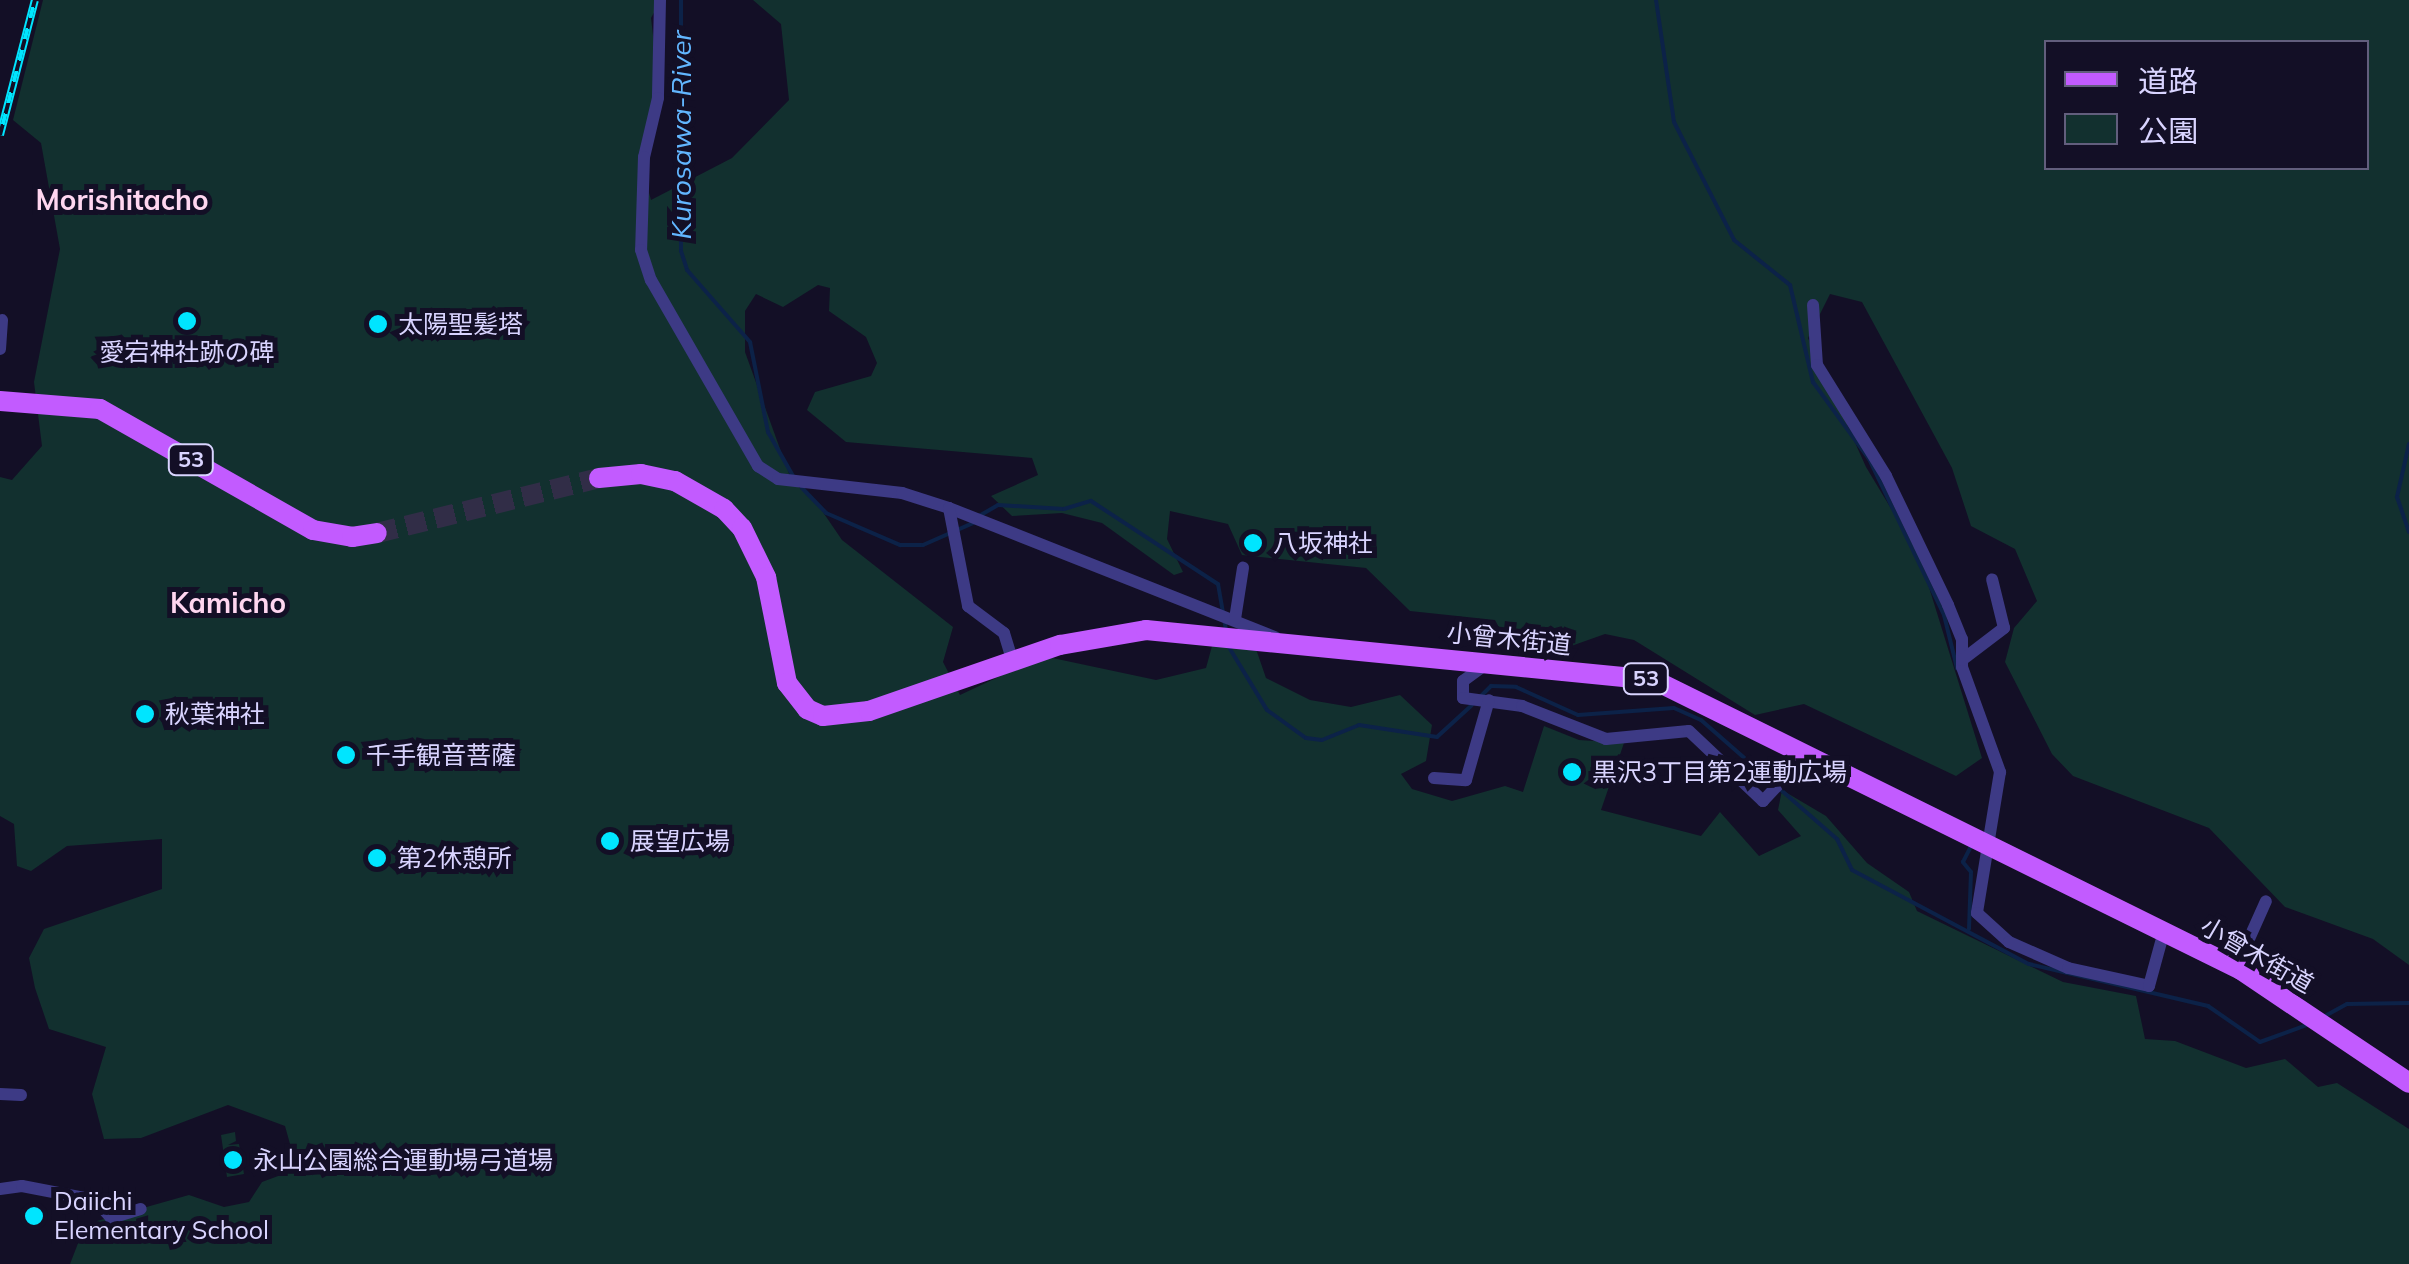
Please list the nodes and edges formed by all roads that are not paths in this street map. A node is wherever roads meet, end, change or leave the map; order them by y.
1 (660, 0) edge
2 (1813, 306) dead end
3 (2, 320) edge
4 (0, 349) edge
5 (0, 401) edge
6 (599, 478) tunnel mouth
7 (949, 508) junction
8 (377, 533) tunnel mouth
9 (1243, 568) dead end
10 (1992, 579) dead end
11 (1225, 624) junction
12 (1012, 660) junction
13 (1962, 660) junction
14 (1490, 662) junction
15 (1488, 700) junction
16 (1804, 756) junction
17 (1434, 778) dead end
18 (1979, 842) junction
19 (2266, 901) dead end
20 (2164, 931) junction
21 (2236, 968) junction
22 (2408, 1079) edge
23 (0, 1094) edge
24 (21, 1095) dead end
25 (0, 1189) edge
26 (141, 1209) dead end

1 - 7 street
2 - 13 street
3 - 4 street
5 - 8 main road, 53
6 - 12 main road, 小曾木街道 / 53
7 - 11 street
7 - 12 street
9 - 11 street
10 - 13 street
11 - 12 main road, 小曾木街道 / 53
11 - 14 main road, 小曾木街道 / 53
13 - 18 street
14 - 15 street
14 - 16 main road, 小曾木街道 / 53
15 - 16 street
15 - 17 street
16 - 18 main road, 小曾木街道 / 53
18 - 20 main road, 小曾木街道 / 53
18 - 20 street
19 - 21 street
20 - 21 main road, 小曾木街道 / 53
21 - 22 main road, 小曾木街道 / 53
23 - 24 street
25 - 26 street

